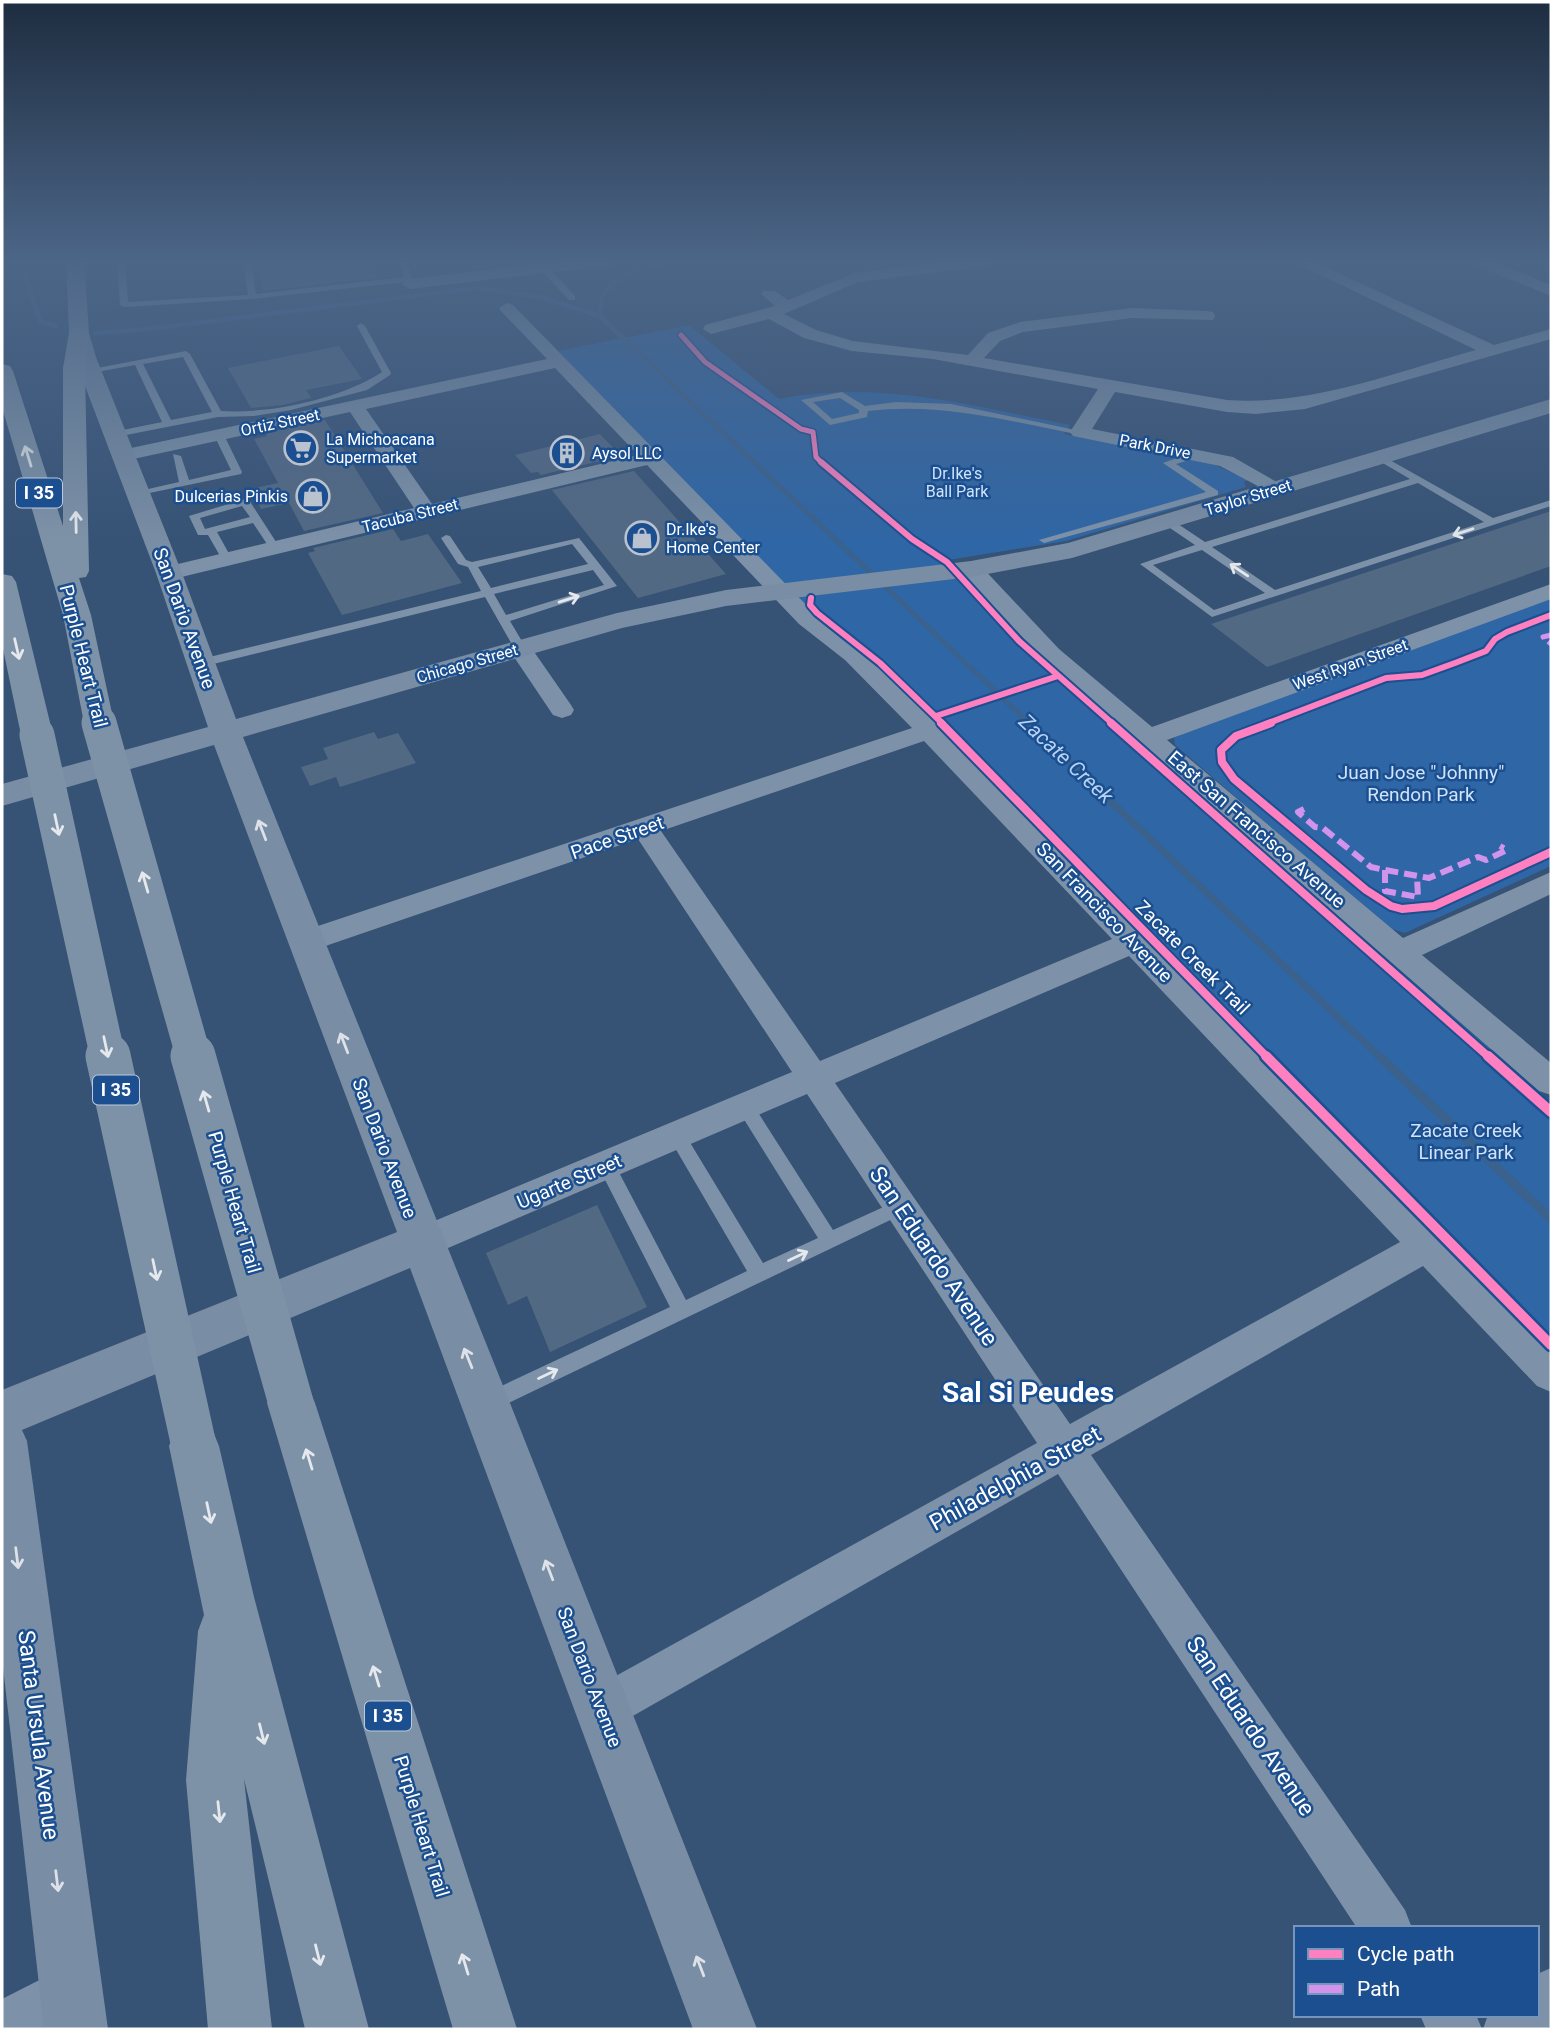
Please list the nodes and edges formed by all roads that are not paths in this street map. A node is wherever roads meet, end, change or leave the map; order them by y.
1 (76, 355) edge
2 (86, 355) edge
3 (181, 355) edge
4 (186, 355) edge
5 (377, 355) edge
6 (552, 355) edge
7 (937, 355) edge
8 (978, 355) edge
9 (1479, 355) edge
10 (972, 361) junction
11 (138, 362) junction
12 (559, 362) junction
13 (91, 370) junction
14 (2, 371) edge
15 (1109, 386) junction
16 (355, 406) junction
17 (1551, 406) edge
18 (863, 409) junction
19 (218, 414) junction
20 (168, 424) junction
21 (1080, 432) junction
22 (219, 435) junction
23 (120, 444) junction
24 (1191, 453) junction
25 (176, 456) dead end
26 (1379, 457) junction
27 (650, 458) junction
28 (1418, 480) junction
29 (185, 484) junction
30 (1275, 489) junction
31 (139, 494) junction
32 (1551, 503) edge
33 (426, 511) junction
34 (257, 519) junction
35 (1168, 522) junction
36 (1492, 522) junction
37 (211, 531) junction
38 (446, 538) dead end
39 (1044, 540) dead end
40 (1205, 547) junction
41 (275, 548) junction
42 (228, 559) junction
43 (472, 565) junction
44 (595, 566) junction
45 (971, 569) junction
46 (941, 571) joint
47 (169, 573) junction
48 (2, 582) edge
49 (794, 589) junction
50 (1551, 591) edge
51 (489, 594) junction
52 (1274, 594) junction
53 (76, 615) junction
54 (503, 619) junction
55 (520, 648) junction
56 (201, 663) junction
57 (562, 710) dead end
58 (929, 731) junction
59 (225, 732) junction
60 (1150, 737) junction
61 (2, 795) edge
62 (645, 828) junction
63 (1551, 882) edge
64 (305, 942) junction
65 (1134, 942) junction
66 (1401, 952) junction
67 (814, 1079) junction
68 (1551, 1082) edge
69 (746, 1108) junction
70 (677, 1136) junction
71 (607, 1166) junction
72 (901, 1207) junction
73 (830, 1241) junction
74 (421, 1243) junction
75 (1427, 1245) junction
76 (760, 1274) junction
77 (682, 1311) junction
78 (1551, 1373) edge
79 (486, 1403) junction
80 (2, 1414) edge
81 (2, 1441) edge
82 (1065, 1451) junction
83 (227, 1597) junction
84 (601, 1709) junction
85 (1386, 1926) edge
86 (73, 2009) edge
87 (1524, 2017) edge
88 (2, 2028) edge
89 (240, 2029) edge
90 (337, 2029) edge
91 (485, 2029) edge
92 (725, 2029) edge
93 (1509, 2029) edge

53 -> 1 highway
2 - 13 main road, San Dario Avenue
3 - 11 lane
4 - 19 lane
5 - 19 lane
6 - 12 street, San Francisco Avenue
7 - 10 street
8 - 10 street
9 - 15 street
10 - 15 street
11 - 13 lane
11 - 20 lane
12 - 16 street, Ortiz Street
12 - 27 street, San Francisco Avenue
13 - 23 main road, San Dario Avenue
53 -> 14 highway, Purple Heart Trail / I 35
15 - 21 street
16 - 22 street, Ortiz Street
16 - 33 street
17 - 26 main road, Taylor Street
18 - 18 lane
18 - 21 lane
19 - 20 lane
20 - 23 lane
21 - 24 street, Park Drive
22 - 23 street, Ortiz Street
22 - 29 lane
23 - 31 main road, San Dario Avenue
24 - 30 street, Park Drive
24 - 39 lane
25 - 29 lane
26 - 28 lane
26 - 30 main road, Taylor Street
27 - 33 street, Tacuba Street
27 - 49 street, San Francisco Avenue
28 - 36 lane
28 - 40 lane
29 - 31 lane
30 - 35 main road, Taylor Street
31 - 47 main road, San Dario Avenue
32 - 36 lane
33 - 41 street, Tacuba Street
34 - 37 lane
34 - 37 lane
34 - 41 lane
35 - 40 lane
35 - 45 main road, Taylor Street
36 -> 52 lane
37 - 42 lane
38 - 43 lane
52 -> 40 lane
40 - 52 lane
41 - 42 street, Tacuba Street
42 - 47 street, Tacuba Street
43 - 44 lane
43 - 51 lane
44 - 51 lane
54 -> 44 lane
45 - 46 main road, Taylor Street
45 - 60 street, East San Francisco Avenue
46 - 49 main road, Chicago Street
47 - 56 main road, San Dario Avenue
48 -> 83 highway, I 35, bridge
49 - 55 main road, Chicago Street
49 - 58 street, San Francisco Avenue
50 - 60 street, West Ryan Street
51 - 54 lane
51 - 56 lane
91 -> 53 highway, Purple Heart Trail / I 35, bridge
54 - 55 lane
55 - 57 street
55 - 59 main road, Chicago Street
56 - 59 main road, San Dario Avenue
58 - 62 street, Pace Street
58 - 65 street, San Francisco Avenue
59 - 61 main road, Chicago Street
64 -> 59 main road, San Dario Avenue
60 - 66 street, East San Francisco Avenue
62 - 64 street, Pace Street
62 - 67 street, San Eduardo Avenue
63 - 66 street
74 -> 64 main road, San Dario Avenue
65 - 67 street, Ugarte Street
65 - 75 street, San Francisco Avenue
66 - 68 street, East San Francisco Avenue
67 - 69 street, Ugarte Street
67 - 72 street, San Eduardo Avenue
69 - 70 street, Ugarte Street
69 - 73 lane
70 - 71 street, Ugarte Street
70 - 76 lane
71 - 74 street, Ugarte Street
71 - 77 lane
72 - 73 lane
72 - 82 street, San Eduardo Avenue
76 -> 73 lane
79 -> 74 main road, San Dario Avenue
74 - 80 main road, Ugarte Street
75 - 78 street, San Francisco Avenue
75 - 82 street, Philadelphia Street
76 - 77 lane
79 -> 77 lane
84 -> 79 main road, San Dario Avenue
81 -> 86 main road, Santa Ursula Avenue
82 - 84 street, Philadelphia Street
82 - 85 street, San Eduardo Avenue
83 -> 89 highway
83 -> 90 highway, I 35
92 -> 84 main road, San Dario Avenue
86 - 88 street
87 - 93 street

